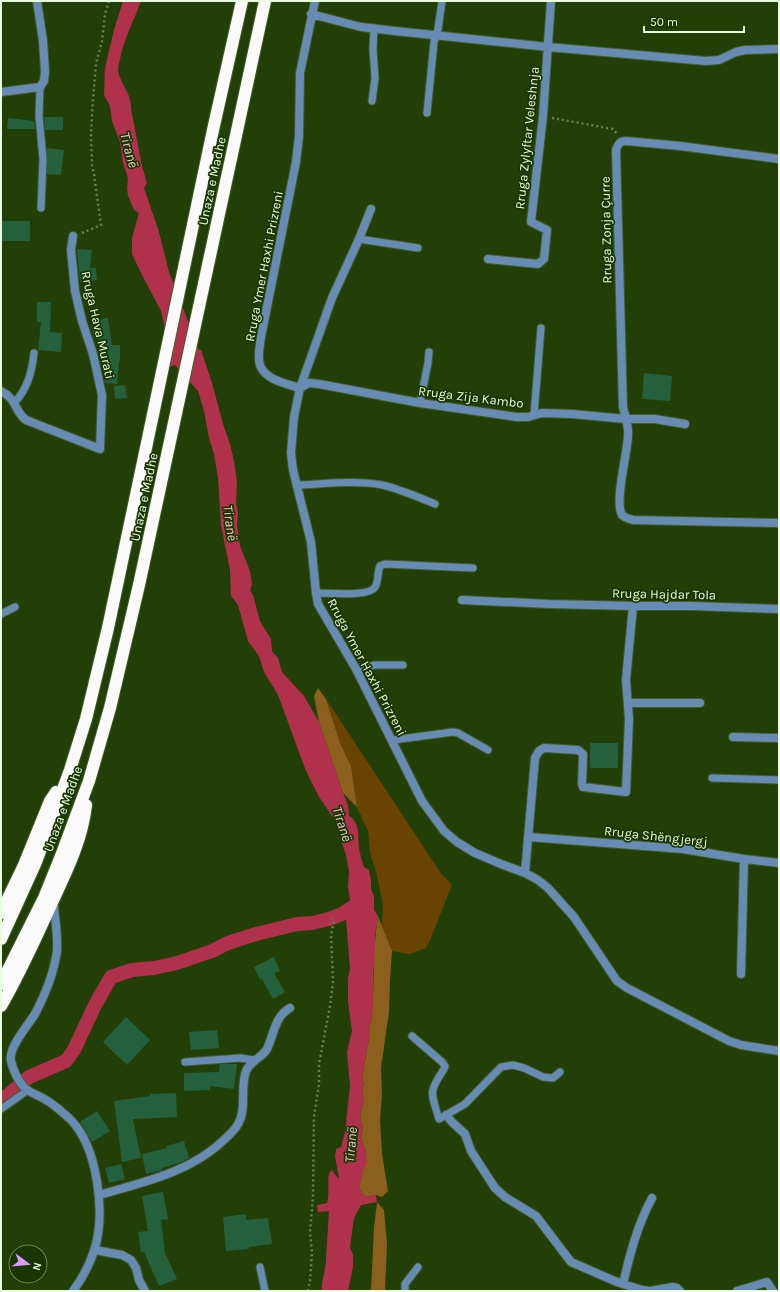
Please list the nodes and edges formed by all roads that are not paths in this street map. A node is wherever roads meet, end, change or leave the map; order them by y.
1 (37, 1) edge
2 (242, 1) edge
3 (265, 1) edge
4 (315, 1) edge
5 (442, 1) edge
6 (551, 1) edge
7 (311, 14) junction
8 (374, 28) junction
9 (436, 35) junction
10 (548, 47) junction
11 (779, 49) edge
12 (40, 87) junction
13 (1, 92) edge
14 (372, 101) dead end
15 (427, 113) dead end
16 (779, 159) edge
17 (41, 208) dead end
18 (370, 210) dead end
19 (73, 236) road end
20 (359, 239) junction
21 (418, 248) dead end
22 (488, 259) dead end
23 (541, 328) dead end
24 (429, 352) dead end
25 (34, 353) dead end
26 (300, 388) junction
27 (1, 391) edge
28 (15, 402) junction
29 (420, 403) junction
30 (534, 415) junction
31 (626, 418) junction
32 (685, 424) dead end
33 (297, 485) junction
34 (435, 504) dead end
35 (779, 523) edge
36 (473, 568) dead end
37 (316, 593) junction
38 (462, 600) dead end
39 (632, 606) junction
40 (15, 607) dead end
41 (779, 610) edge
42 (1, 614) edge
43 (403, 665) dead end
44 (356, 669) junction
45 (628, 703) junction
46 (700, 704) dead end
47 (734, 737) dead end
48 (779, 738) edge
49 (393, 740) junction
50 (488, 750) dead end
51 (712, 778) dead end
52 (779, 780) edge
53 (66, 781) junction
54 (89, 782) junction
55 (529, 837) junction
56 (744, 859) junction
57 (779, 863) edge
58 (525, 873) junction
59 (54, 906) dead end
60 (1, 913) edge
61 (1, 939) edge
62 (741, 974) dead end
63 (1, 984) edge
64 (1, 1006) edge
65 (290, 1008) dead end
66 (412, 1036) dead end
67 (779, 1051) edge
68 (254, 1060) junction
69 (185, 1062) dead end
70 (560, 1072) dead end
71 (25, 1088) junction
72 (1, 1109) edge
73 (446, 1115) junction
74 (99, 1195) junction
75 (652, 1198) dead end
76 (95, 1250) junction
77 (260, 1267) dead end
78 (418, 1268) dead end
79 (623, 1284) junction
80 (73, 1291) edge
81 (145, 1291) edge
82 (265, 1291) edge
83 (404, 1291) edge
84 (680, 1291) edge
85 (737, 1291) edge
86 (773, 1291) edge

1 - 12 street
2 - 53 highway, Unaza e Madhe
3 - 54 highway, Unaza e Madhe
4 - 7 street, Rruga Ymer Haxhi Prizreni
5 - 9 lane
6 - 10 street, Rruga Zylyftar Veleshnja
7 - 8 street
7 - 26 street, Rruga Ymer Haxhi Prizreni
8 - 9 street
8 - 14 lane
9 - 10 street
9 - 15 lane
10 - 11 street
10 - 22 street, Rruga Zylyftar Veleshnja
12 - 13 street
12 - 17 lane
16 - 31 street, Rruga Zonja Çurre
18 - 20 street
19 - 28 street, Rruga Hava Murati
20 - 21 lane
20 - 26 street
23 - 30 lane
24 - 29 lane
25 - 28 lane
26 - 29 street, Rruga Zija Kambo
26 - 33 street, Rruga Ymer Haxhi Prizreni
27 - 28 street
29 - 30 street, Rruga Zija Kambo
30 - 31 street, Rruga Zija Kambo
31 - 32 street
31 - 35 street
33 - 34 lane
33 - 37 street, Rruga Ymer Haxhi Prizreni
36 - 37 lane
37 - 44 street, Rruga Ymer Haxhi Prizreni
38 - 39 street, Rruga Hajdar Tola
39 - 41 street, Rruga Hajdar Tola
39 - 45 street
40 - 42 lane
43 - 44 lane
44 - 49 street, Rruga Ymer Haxhi Prizreni
45 - 46 street
45 - 55 street
47 - 48 street
49 - 50 lane
49 - 58 street, Rruga Ymer Haxhi Prizreni
51 - 52 lane
53 - 60 highway
53 - 61 highway, Unaza e Madhe
54 - 63 highway, Unaza e Madhe
54 - 64 highway
55 - 56 street, Rruga Shëngjergj
55 - 58 street
56 - 57 street, Rruga Shëngjergj
56 - 62 street
58 - 67 street, Rruga Ymer Haxhi Prizreni
59 - 71 street
65 - 68 street
66 - 73 lane
68 - 69 lane
68 - 74 street
70 - 73 lane
71 - 72 lane
71 - 74 street
73 - 79 street
74 - 76 street
75 - 79 street
76 - 80 street
76 - 81 street
77 - 82 lane
78 - 83 lane
79 - 84 street
85 - 86 street

